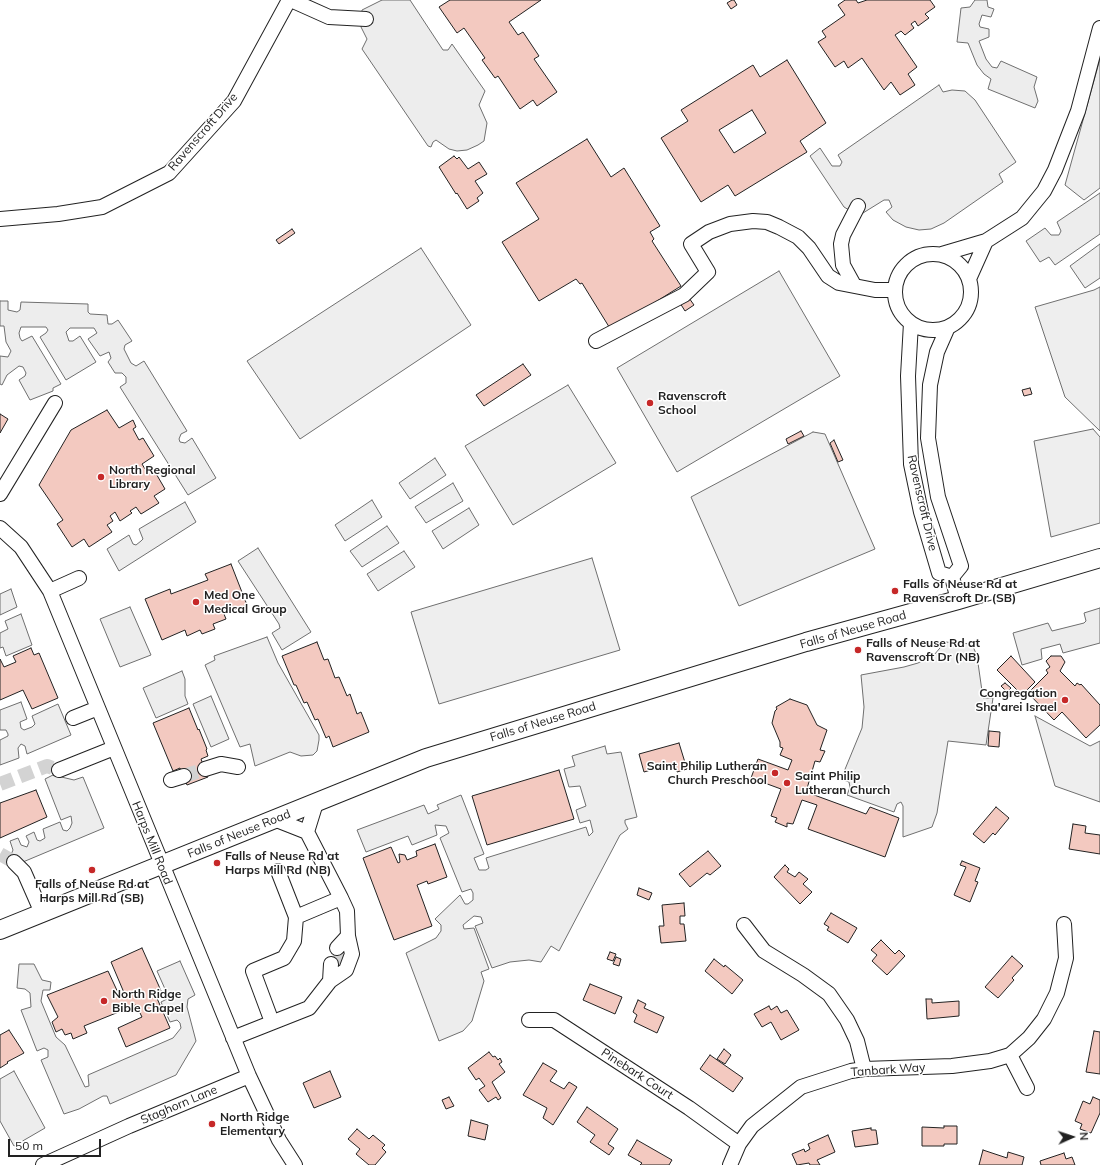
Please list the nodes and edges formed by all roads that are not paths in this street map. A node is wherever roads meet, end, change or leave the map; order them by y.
1 (290, 0) edge
2 (366, 19) dead end
3 (1100, 28) edge
4 (858, 206) dead end
5 (0, 219) edge
6 (986, 241) junction
7 (942, 254) junction
8 (969, 279) junction
9 (854, 285) junction
10 (896, 290) junction
11 (911, 323) junction
12 (948, 327) junction
13 (596, 341) dead end
14 (908, 392) junction
15 (928, 393) junction
16 (55, 403) dead end
17 (0, 494) edge
18 (0, 528) edge
19 (1100, 558) edge
20 (952, 577) junction
21 (79, 578) dead end
22 (50, 591) junction
23 (958, 600) junction
24 (98, 708) junction
25 (73, 718) dead end
26 (114, 748) junction
27 (238, 767) dead end
28 (205, 769) tunnel mouth
29 (59, 770) tunnel mouth
30 (316, 802) junction
31 (274, 819) junction
32 (307, 832) junction
33 (14, 862) tunnel mouth
34 (161, 865) junction
35 (278, 871) dead end
36 (341, 898) junction
37 (42, 913) junction
38 (296, 917) junction
39 (1064, 924) dead end
40 (744, 925) dead end
41 (0, 930) edge
42 (348, 936) junction
43 (340, 949) tunnel mouth
44 (334, 965) tunnel mouth
45 (330, 982) junction
46 (529, 1020) dead end
47 (272, 1022) junction
48 (233, 1038) junction
49 (1010, 1055) junction
50 (864, 1069) junction
51 (249, 1076) junction
52 (1028, 1088) dead end
53 (739, 1144) junction
54 (43, 1165) edge
55 (295, 1165) edge
56 (730, 1165) edge

1 - 2 street
1 - 5 street, Ravenscroft Drive
3 - 6 street
4 - 9 street
6 - 7 street
6 - 8 street, Ravenscroft Drive
7 - 8 street
7 - 10 street
8 - 12 street, Ravenscroft Drive
9 - 10 street
9 - 13 street
10 - 11 street
11 - 12 street
11 - 14 street, Ravenscroft Drive
12 - 15 street, Ravenscroft Drive
14 - 15 street
14 - 20 street, Ravenscroft Drive
15 - 20 street, Ravenscroft Drive
16 - 17 street
18 - 22 street, Harps Mill Road
19 - 23 main road, Falls of Neuse Road
20 - 23 street
21 - 22 street
22 - 24 street, Harps Mill Road
23 - 30 main road, Falls of Neuse Road
24 - 25 street
24 - 26 street, Harps Mill Road
26 - 29 street
26 - 34 street, Harps Mill Road
27 - 28 street
30 - 31 main road, Falls of Neuse Road
30 - 32 street
31 - 32 street
31 - 34 main road, Falls of Neuse Road
32 - 36 street
33 - 37 street
34 - 37 main road, Falls of Neuse Road
34 - 48 street, Harps Mill Road
35 - 38 street
36 - 38 street
36 - 42 street
37 - 41 main road, Falls of Neuse Road
38 - 47 street
39 - 49 street, Tanbark Way
40 - 50 street
42 - 43 street
42 - 45 street
44 - 45 street
45 - 47 street
46 - 53 street, Pinebark Court
47 - 48 street
48 - 51 street, Harps Mill Road
49 - 50 street, Tanbark Way
49 - 52 street
50 - 53 street, Tanbark Way
51 - 54 street, Staghorn Lane
51 - 55 street, Harps Mill Road
53 - 56 street, Tanbark Way

